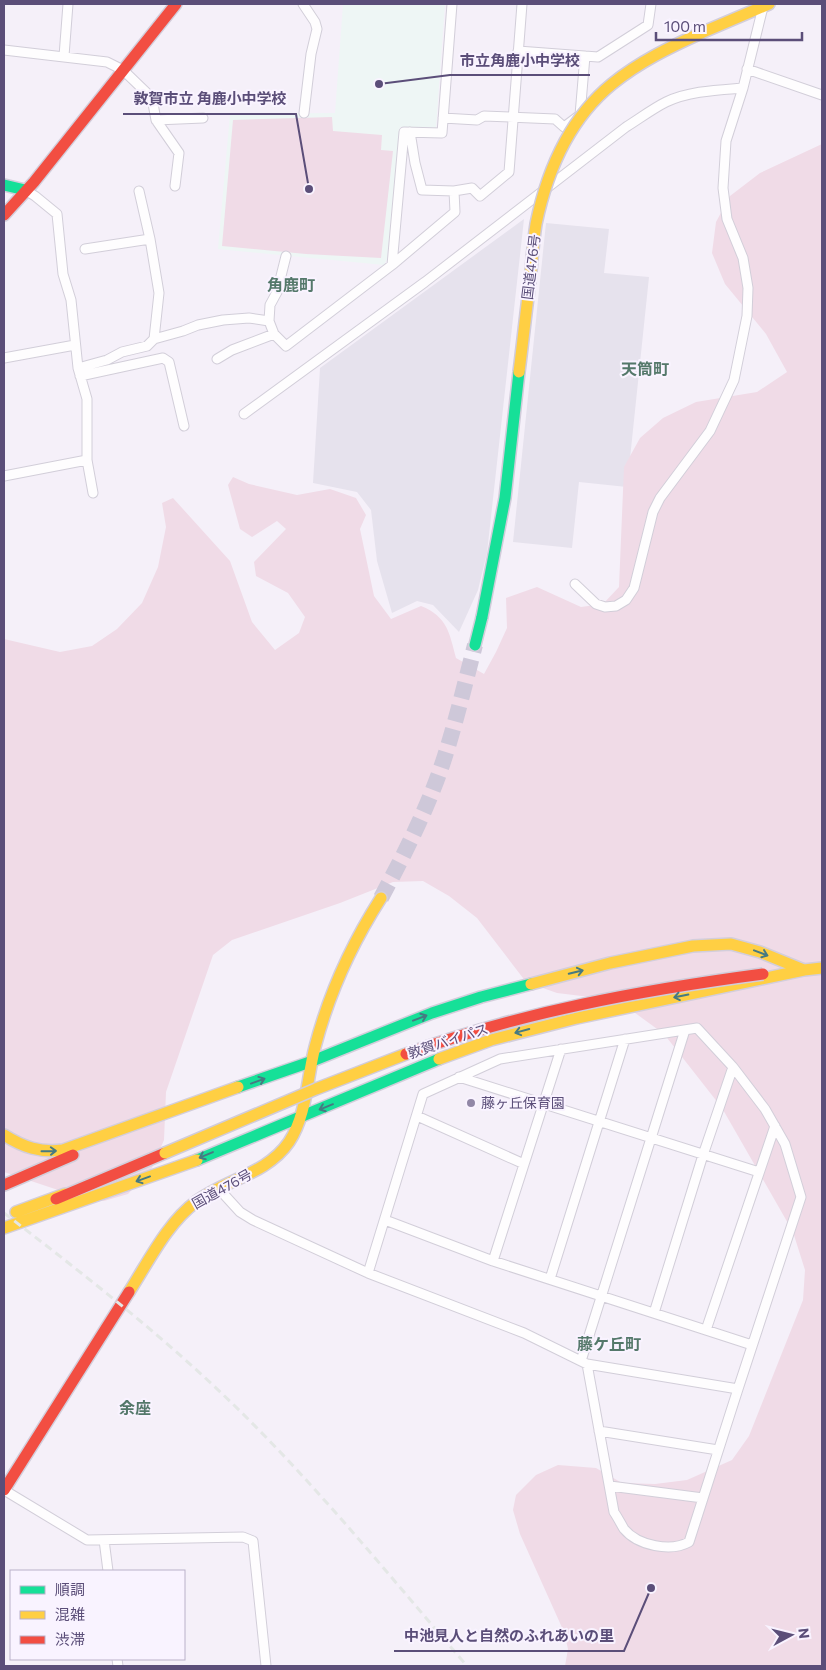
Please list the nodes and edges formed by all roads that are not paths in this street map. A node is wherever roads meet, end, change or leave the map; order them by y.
1 (68, 4) edge
2 (176, 4) edge
3 (303, 4) edge
4 (452, 4) edge
5 (522, 4) edge
6 (651, 4) edge
7 (766, 5) edge
8 (4, 50) edge
9 (518, 51) junction
10 (64, 56) junction
11 (584, 56) junction
12 (747, 69) junction
13 (123, 70) junction
14 (743, 88) junction
15 (822, 92) edge
16 (304, 113) dead end
17 (513, 117) junction
18 (203, 118) dead end
19 (443, 118) junction
20 (156, 120) junction
21 (410, 132) junction
22 (4, 185) edge
23 (175, 186) dead end
24 (25, 190) junction
25 (139, 191) dead end
26 (454, 191) junction
27 (4, 215) edge
28 (150, 239) junction
29 (85, 248) dead end
30 (286, 256) dead end
31 (392, 265) junction
32 (269, 322) junction
33 (274, 334) junction
34 (154, 339) junction
35 (75, 345) junction
36 (4, 358) edge
37 (217, 359) dead end
38 (79, 372) junction
39 (244, 414) dead end
40 (184, 426) dead end
41 (88, 460) junction
42 (4, 476) edge
43 (93, 493) dead end
44 (575, 584) dead end
45 (475, 646) tunnel mouth
46 (381, 898) tunnel mouth
47 (822, 968) edge
48 (804, 970) junction
49 (763, 977) junction
50 (685, 1030) junction
51 (625, 1039) junction
52 (561, 1049) junction
53 (310, 1062) junction
54 (733, 1067) junction
55 (458, 1077) junction
56 (544, 1104) junction
57 (417, 1116) junction
58 (300, 1118) junction
59 (151, 1119) junction
60 (600, 1122) junction
61 (775, 1126) junction
62 (4, 1135) edge
63 (651, 1138) junction
64 (703, 1155) junction
65 (524, 1164) junction
66 (759, 1172) junction
67 (93, 1183) junction
68 (4, 1185) edge
69 (219, 1189) junction
70 (4, 1216) edge
71 (386, 1220) junction
72 (4, 1222) edge
73 (4, 1228) edge
74 (493, 1261) junction
75 (368, 1273) junction
76 (550, 1279) junction
77 (602, 1296) junction
78 (654, 1313) junction
79 (706, 1330) junction
80 (752, 1345) junction
81 (584, 1363) junction
82 (738, 1389) junction
83 (599, 1431) junction
84 (718, 1450) junction
85 (610, 1486) junction
86 (4, 1490) edge
87 (703, 1498) junction
88 (104, 1540) junction
89 (108, 1570) edge
90 (266, 1666) edge

1 - 10 street
2 - 13 main road
3 - 16 street
4 - 19 street
5 - 9 street
6 - 11 street
7 - 12 street
7 - 45 main road, 国道476号, bridge
8 - 10 street
9 - 11 street
9 - 17 street
10 - 13 street
11 - 17 street
12 - 14 street
12 - 15 street
13 - 20 street
13 - 24 main road
14 - 39 street
14 - 44 street
17 - 19 street
17 - 26 street
18 - 20 street
19 - 21 street
20 - 23 street
21 - 26 street
21 - 31 street
22 - 24 main road
24 - 27 main road
24 - 35 street
25 - 28 street
26 - 31 street
28 - 29 street
28 - 34 street
30 - 32 street
31 - 33 street
32 - 33 street
32 - 34 street
33 - 37 street
34 - 38 street
35 - 36 street
35 - 38 street
38 - 40 street
38 - 41 street
41 - 42 street
41 - 43 street
46 - 53 main road, 国道476号
47 - 48 main road, 敦賀バイパス
48 - 49 main road, 敦賀バイパス
53 -> 48 main road
49 -> 58 main road
49 - 67 main road, 敦賀バイパス, bridge
50 - 51 street
50 - 54 street
50 - 63 street
51 - 52 street
51 - 60 street
52 - 55 street
52 - 56 street
53 - 58 main road, 国道476号
59 -> 53 main road
54 - 61 street
54 - 64 street
55 - 56 street
55 - 57 street
56 - 60 street
56 - 65 street
57 - 65 street
57 - 71 street
58 - 69 main road, 国道476号
58 -> 73 main road
62 -> 59 main road
59 - 68 main road
60 - 63 street
60 - 76 street
61 - 66 street
61 - 80 street
63 - 64 street
63 - 77 street
64 - 66 street
64 - 78 street
65 - 74 street
66 - 79 street
67 - 70 main road, 敦賀バイパス
67 - 72 main road, 敦賀バイパス
69 - 75 street
69 - 86 main road, 国道476号
71 - 74 street
71 - 75 street
74 - 76 street
75 - 81 street
76 - 77 street
77 - 78 street
77 - 81 street
78 - 79 street
79 - 80 street
80 - 82 street
81 - 82 street
81 - 83 street
82 - 84 street
83 - 84 street
83 - 85 street
84 - 87 street
85 - 87 street
85 - 87 street
86 - 88 street
88 - 89 street
88 - 90 street

